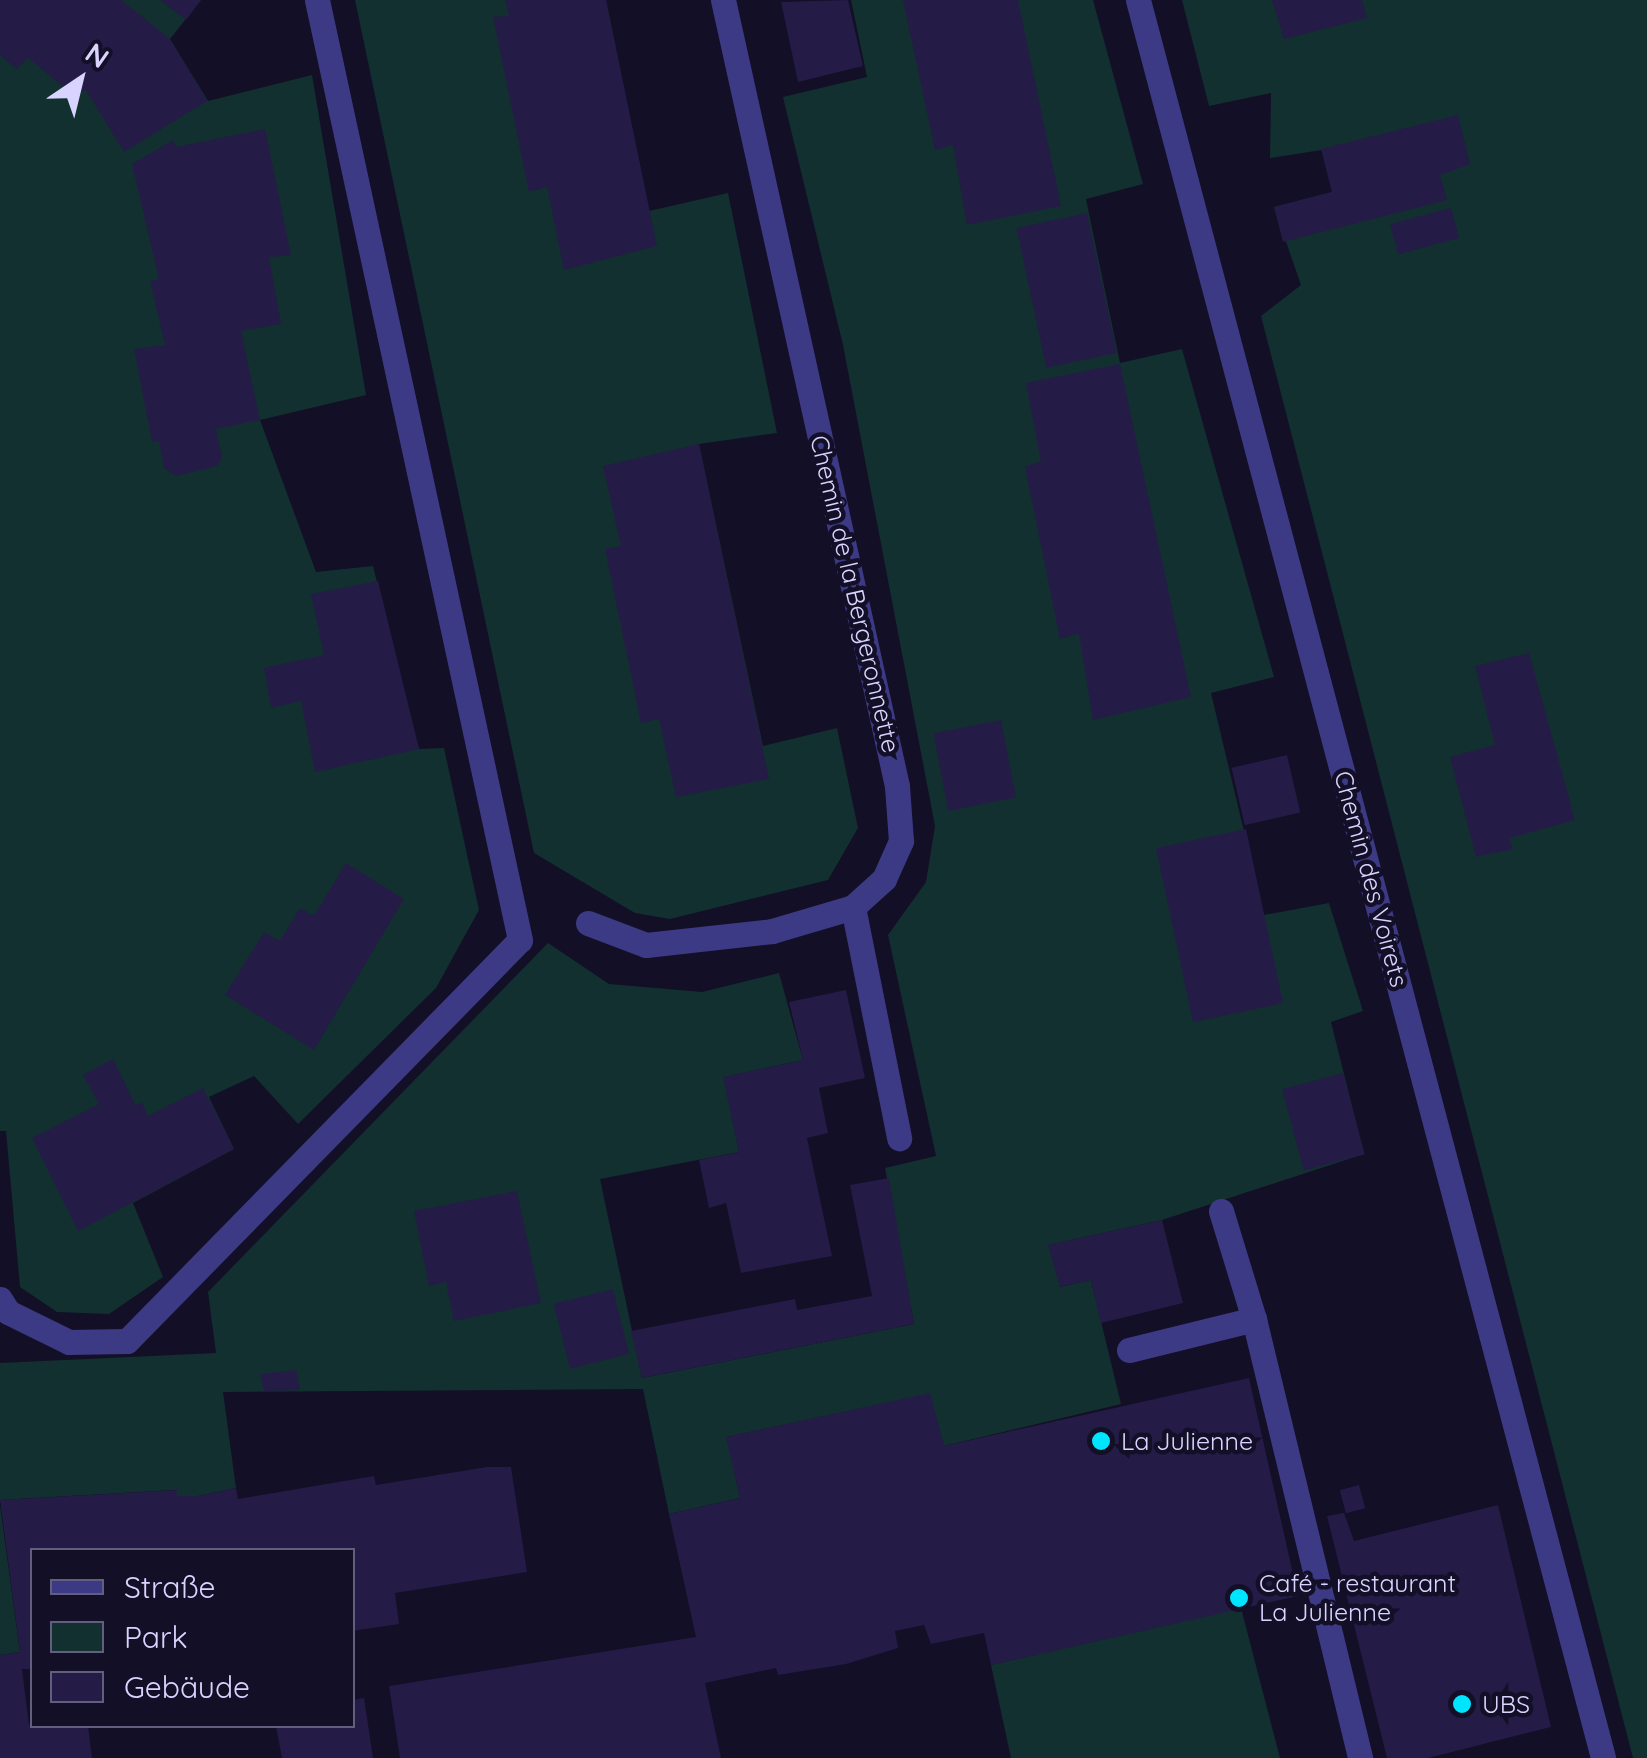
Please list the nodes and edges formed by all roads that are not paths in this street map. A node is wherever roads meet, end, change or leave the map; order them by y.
1 (318, 0) edge
2 (723, 0) edge
3 (1138, 0) edge
4 (853, 907) junction
5 (588, 923) dead end
6 (899, 1138) dead end
7 (1221, 1211) dead end
8 (0, 1299) edge
9 (1254, 1318) junction
10 (1129, 1350) dead end
11 (1360, 1758) edge
12 (1603, 1758) edge

1 - 8 street
2 - 4 street, Chemin de la Bergeronnette
3 - 12 street, Chemin des Voirets
4 - 5 street, Chemin de la Bergeronnette
4 - 6 street
7 - 9 street
9 - 10 street
9 - 11 street

